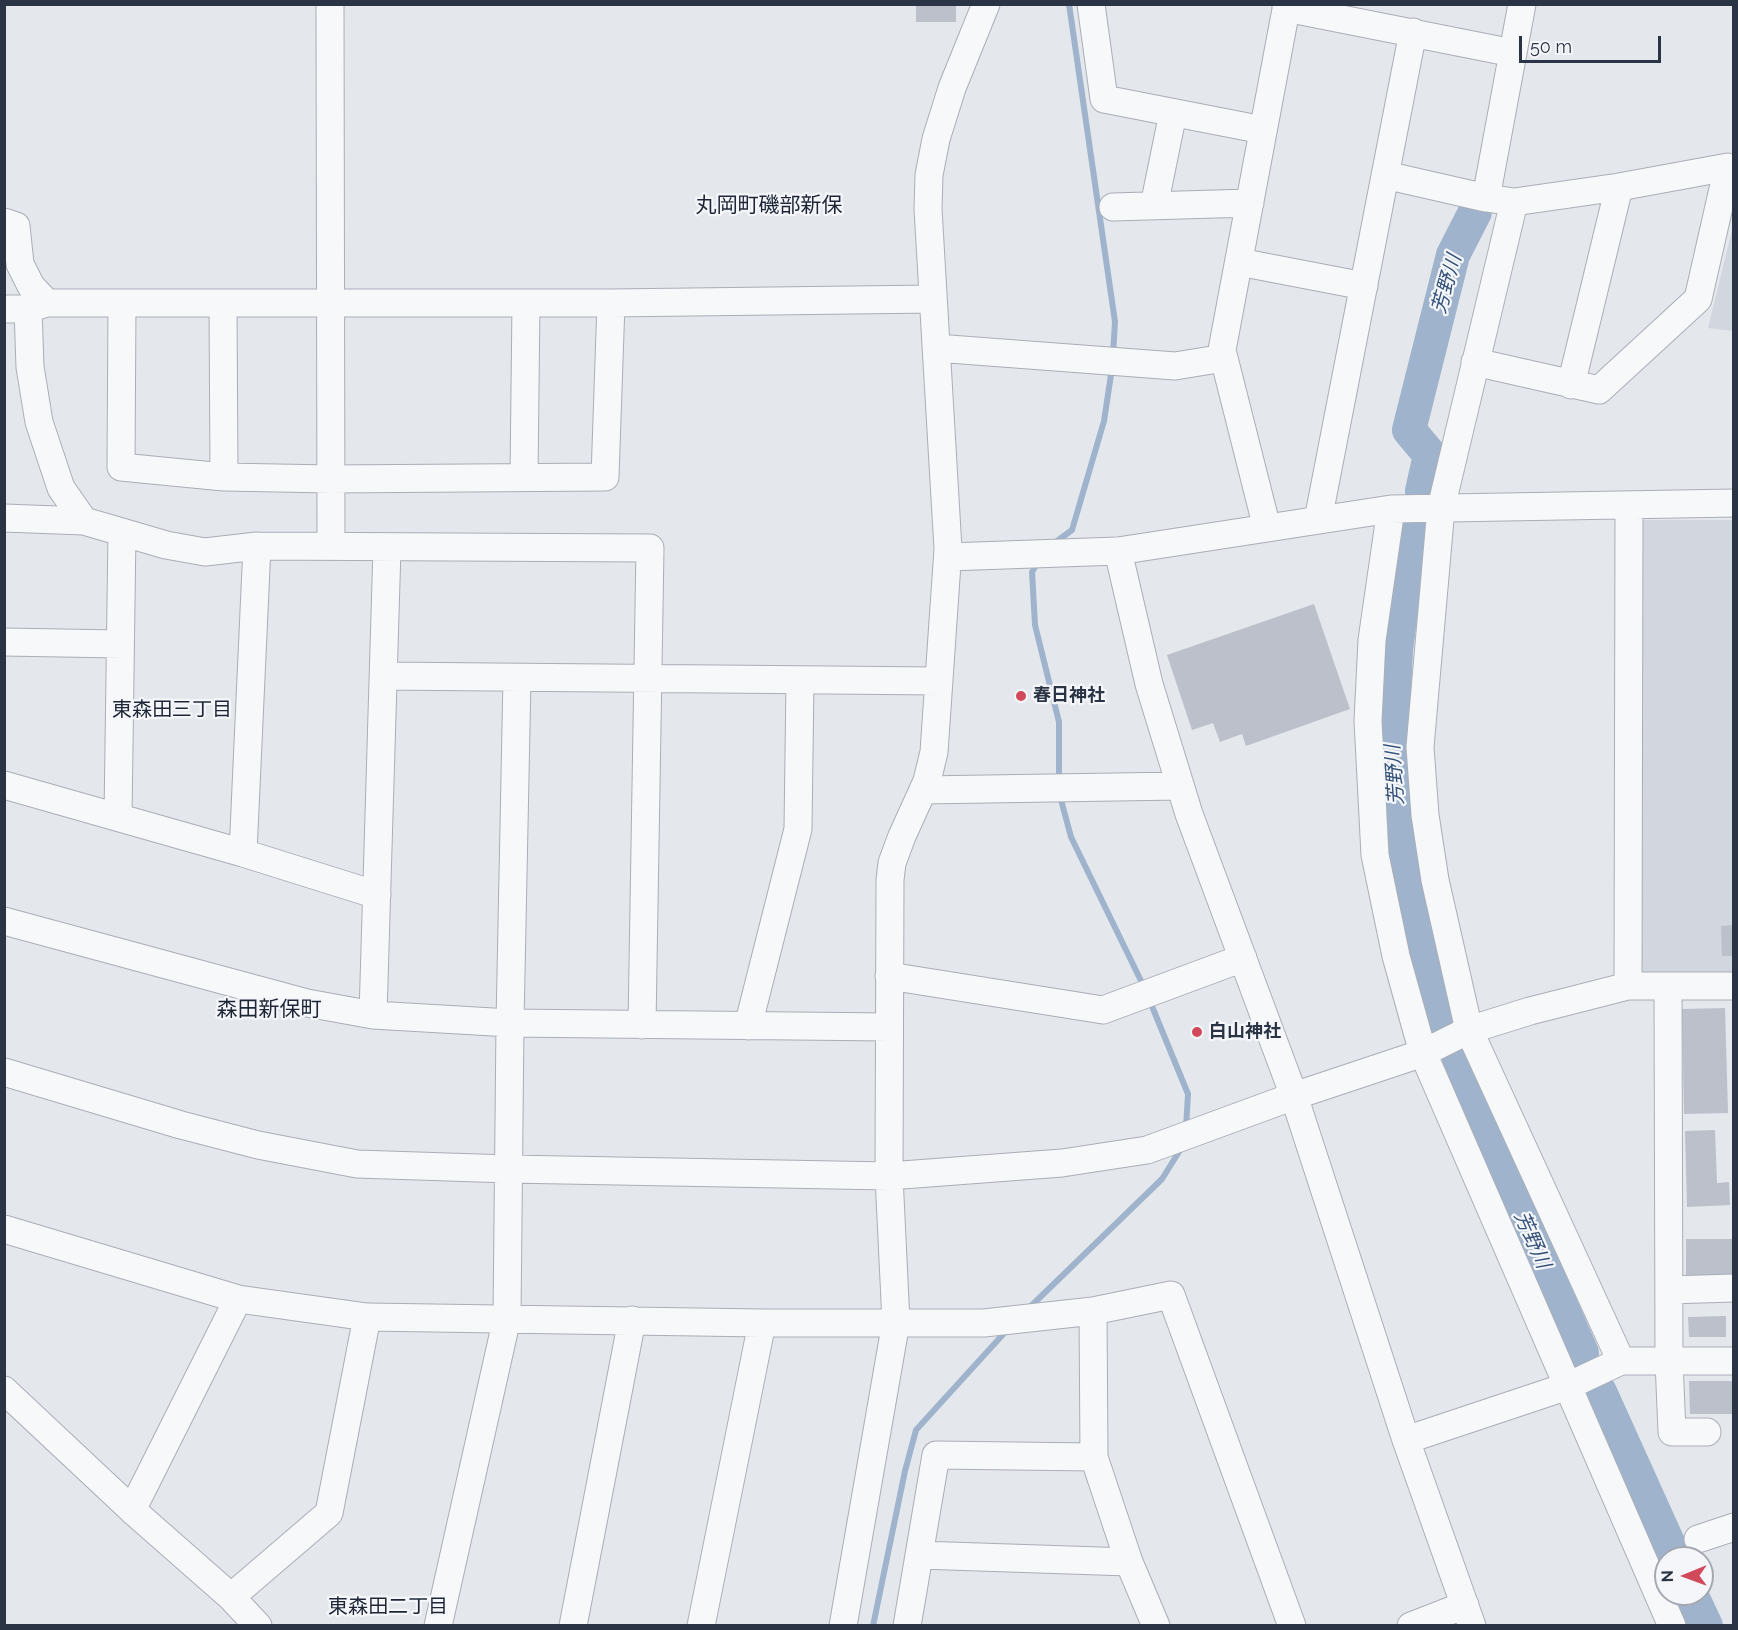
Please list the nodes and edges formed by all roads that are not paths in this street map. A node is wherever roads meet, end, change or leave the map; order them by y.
1 (330, 4) edge
2 (986, 4) edge
3 (1091, 4) edge
4 (1522, 4) edge
5 (1287, 6) edge
6 (1413, 32) junction
7 (1512, 53) junction
8 (1173, 113) junction
9 (1263, 130) junction
10 (1385, 175) junction
11 (1618, 187) junction
12 (1486, 198) junction
13 (1515, 202) junction
14 (1250, 203) junction
15 (1154, 206) junction
16 (1113, 207) dead end
17 (4, 222) edge
18 (1239, 262) junction
19 (1364, 286) junction
20 (933, 299) junction
21 (122, 303) junction
22 (223, 303) junction
23 (331, 303) junction
24 (526, 303) junction
25 (610, 303) junction
26 (26, 307) edge
27 (936, 348) junction
28 (1224, 358) junction
29 (1475, 362) junction
30 (1571, 385) junction
31 (524, 476) junction
32 (224, 477) junction
33 (331, 479) junction
34 (1734, 503) edge
35 (1629, 506) junction
36 (1390, 508) junction
37 (1441, 508) junction
38 (4, 518) edge
39 (1318, 520) junction
40 (84, 521) junction
41 (1267, 528) junction
42 (122, 532) junction
43 (257, 546) junction
44 (331, 546) junction
45 (387, 548) junction
46 (1118, 551) junction
47 (948, 556) junction
48 (4, 642) edge
49 (120, 644) junction
50 (383, 676) junction
51 (517, 678) junction
52 (647, 678) junction
53 (800, 680) junction
54 (939, 681) junction
55 (4, 785) edge
56 (1180, 786) junction
57 (923, 790) junction
58 (118, 816) junction
59 (243, 853) junction
60 (376, 895) junction
61 (4, 921) edge
62 (1243, 958) junction
63 (890, 976) junction
64 (1628, 986) junction
65 (1668, 986) junction
66 (1734, 986) edge
67 (373, 1015) junction
68 (510, 1023) junction
69 (642, 1025) junction
70 (748, 1026) junction
71 (889, 1027) junction
72 (1469, 1030) junction
73 (1423, 1053) junction
74 (4, 1072) edge
75 (1294, 1096) junction
76 (509, 1169) junction
77 (889, 1176) junction
78 (4, 1228) edge
79 (1734, 1288) edge
80 (1669, 1290) junction
81 (238, 1299) junction
82 (1093, 1311) junction
83 (367, 1317) junction
84 (507, 1318) junction
85 (632, 1320) junction
86 (896, 1322) junction
87 (762, 1323) junction
88 (1621, 1361) junction
89 (1669, 1361) junction
90 (1734, 1361) edge
91 (1568, 1386) junction
92 (4, 1390) edge
93 (1707, 1432) dead end
94 (1406, 1440) junction
95 (1094, 1457) junction
96 (132, 1510) junction
97 (1734, 1527) edge
98 (1698, 1539) dead end
99 (919, 1555) junction
100 (1129, 1562) junction
101 (231, 1597) junction
102 (1469, 1615) edge
103 (258, 1626) edge
104 (438, 1626) edge
105 (573, 1626) edge
106 (701, 1626) edge
107 (843, 1626) edge
108 (907, 1626) edge
109 (1156, 1626) edge
110 (1292, 1626) edge
111 (1411, 1626) edge
112 (1672, 1626) edge

1 - 23 street
2 - 20 street
3 - 8 street
4 - 7 street
5 - 6 street
5 - 9 street
6 - 7 street
6 - 10 street
7 - 12 street
8 - 9 street
8 - 15 street
9 - 14 street
10 - 12 street
10 - 19 street
11 - 13 street
11 - 30 street
11 - 30 street
12 - 13 street
13 - 29 street
14 - 15 street
14 - 18 street
15 - 16 street
17 - 26 street
18 - 19 street
18 - 28 street
19 - 39 street
20 - 25 street
20 - 27 street
21 - 22 street
21 - 26 street
21 - 32 street
22 - 23 street
22 - 32 street
23 - 24 street
23 - 33 street
24 - 25 street
24 - 31 street
25 - 31 street
26 - 40 street
27 - 28 street
27 - 47 street
28 - 41 street
29 - 30 street
29 - 37 street
31 - 33 street
32 - 33 street
33 - 44 street
34 - 35 street
35 - 37 street
35 - 64 street
36 - 37 street
36 - 39 street
36 - 73 street
37 - 72 street
38 - 40 street
39 - 41 street
40 - 42 street
41 - 46 street
42 - 43 street
42 - 49 street
43 - 44 street
43 - 59 street
44 - 45 street
45 - 50 street
45 - 52 street
46 - 47 street
46 - 56 street
47 - 54 street
48 - 49 street
49 - 58 street
50 - 51 street
50 - 60 street
51 - 52 street
51 - 68 street
52 - 53 street
52 - 69 street
53 - 54 street
53 - 70 street
54 - 57 street
55 - 58 street
56 - 57 street
56 - 62 street
57 - 63 street
58 - 59 street
59 - 60 street
60 - 67 street
61 - 67 street
62 - 63 street
62 - 75 street
63 - 71 street
64 - 65 street
64 - 72 street
65 - 66 street
65 - 80 street
67 - 68 street
68 - 69 street
68 - 76 street
69 - 70 street
70 - 71 street
71 - 77 street
72 - 73 street
72 - 88 street
73 - 75 street
73 - 91 street
74 - 76 street
75 - 77 street
75 - 94 street
76 - 77 street
76 - 84 street
77 - 86 street
78 - 81 street
79 - 80 street
80 - 89 street
81 - 83 street
81 - 96 street
82 - 86 street
82 - 95 street
82 - 110 street
83 - 84 street
83 - 101 street
84 - 85 street
84 - 104 street
85 - 87 street
85 - 105 street
86 - 87 street
86 - 107 street
87 - 106 street
88 - 89 street
88 - 91 street
89 - 90 street
89 - 93 street
91 - 94 street
91 - 112 street
92 - 96 street
94 - 102 street
95 - 99 street
95 - 100 street
96 - 101 street
97 - 98 street
99 - 100 street
99 - 108 street
100 - 109 street
101 - 103 street
102 - 111 street

